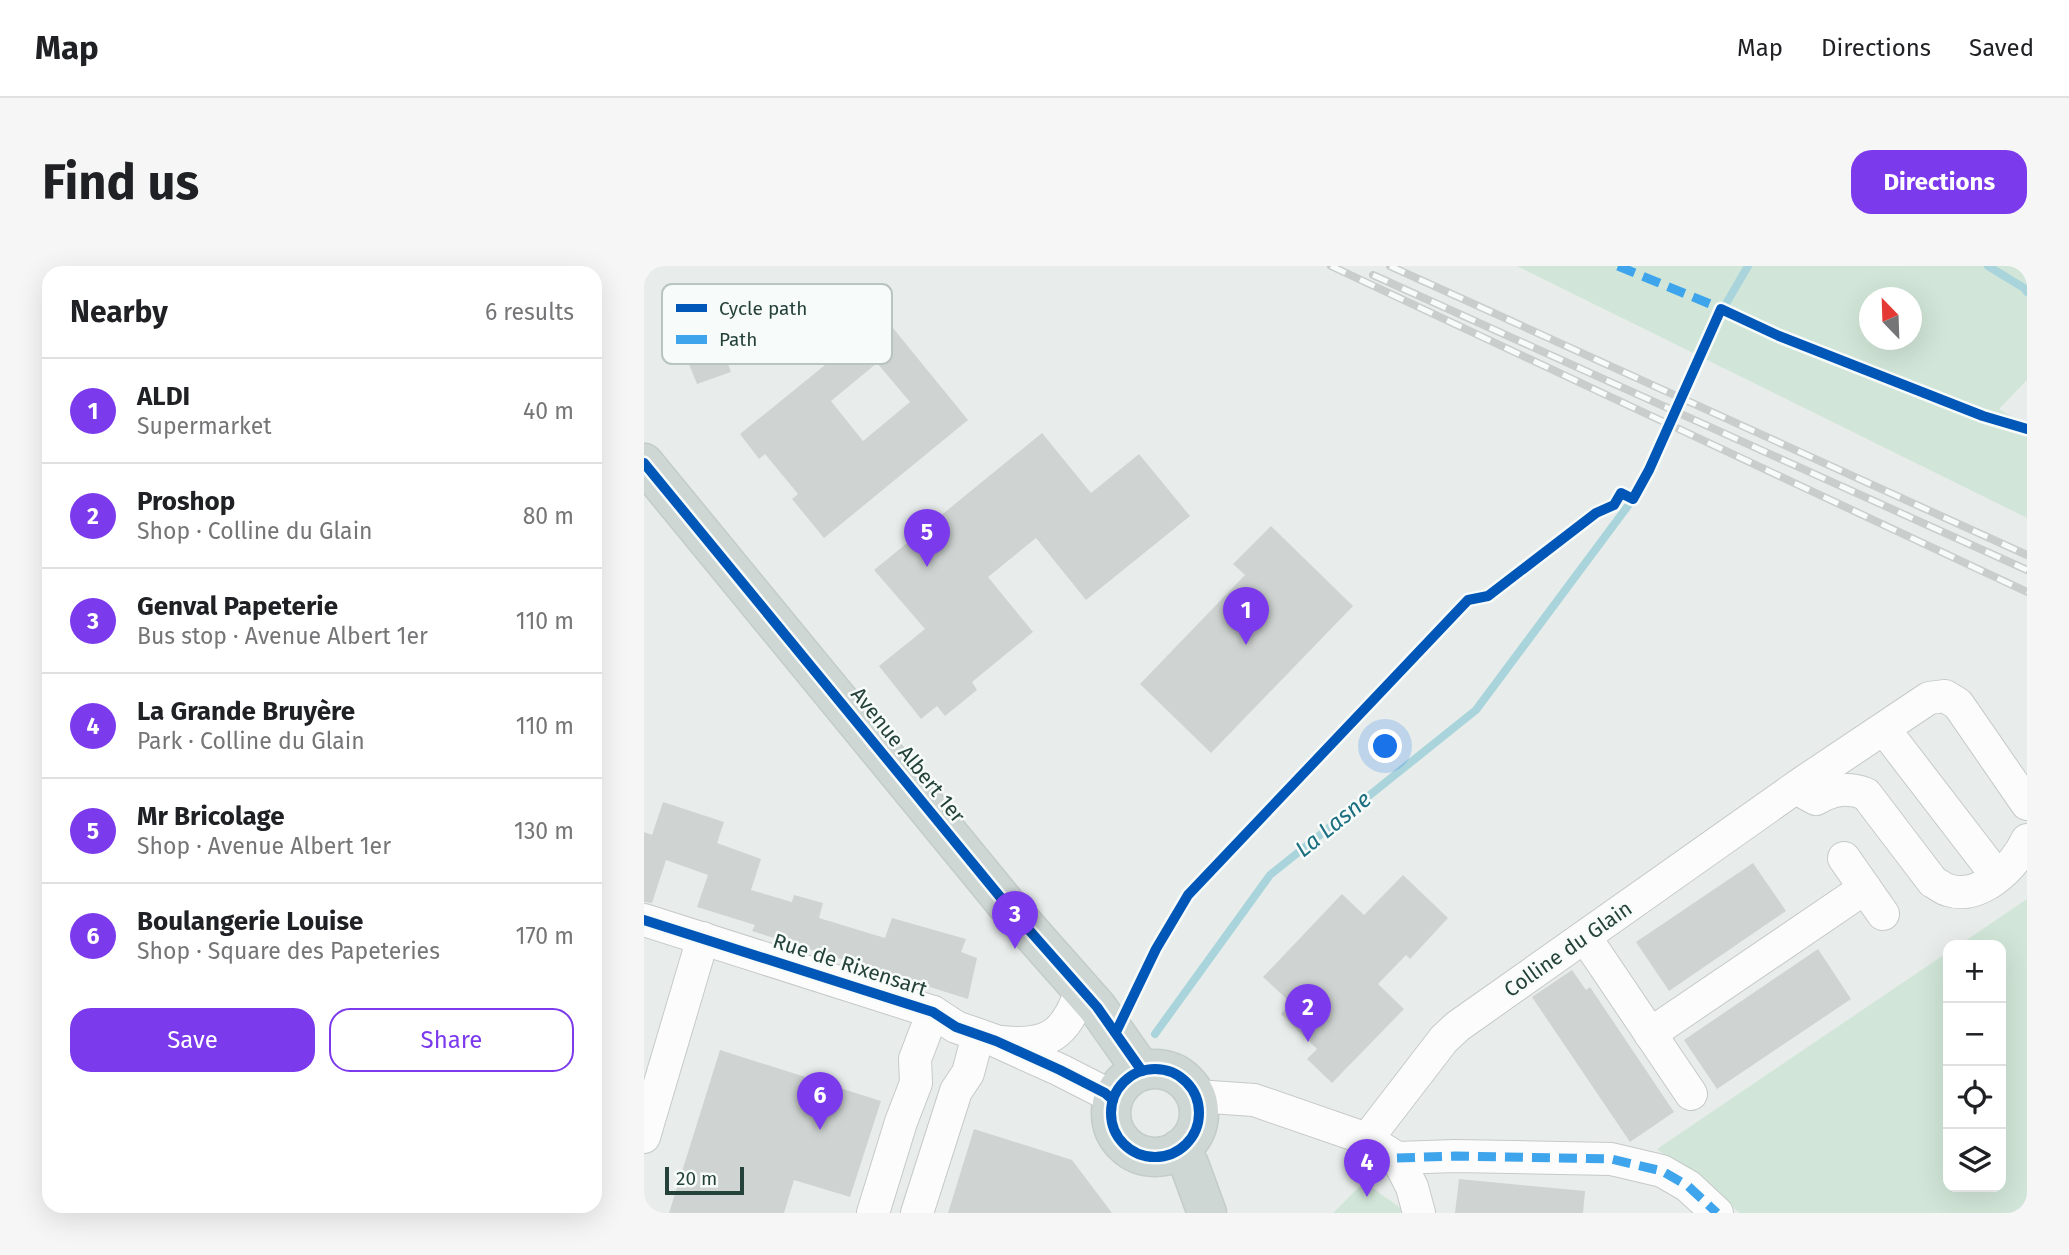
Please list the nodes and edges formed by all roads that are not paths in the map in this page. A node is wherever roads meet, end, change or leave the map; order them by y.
1 (644, 463) edge
2 (1884, 729) junction
3 (1796, 788) junction
4 (2027, 804) edge
5 (2027, 839) edge
6 (1844, 858) dead end
7 (1997, 876) junction
8 (1865, 888) junction
9 (1884, 914) dead end
10 (644, 920) edge
11 (1585, 937) junction
12 (703, 938) junction
13 (1081, 990) junction
14 (933, 1012) junction
15 (1650, 1034) junction
16 (987, 1038) junction
17 (1142, 1071) junction
18 (652, 1083) edge
19 (1691, 1094) dead end
20 (1196, 1097) junction
21 (1113, 1100) junction
22 (644, 1137) edge
23 (1367, 1139) junction
24 (1179, 1149) junction
25 (1397, 1158) junction
26 (873, 1213) edge
27 (917, 1213) edge
28 (1206, 1213) edge
29 (1419, 1213) edge
30 (1717, 1213) edge

1 - 13 main road, Avenue Albert 1er
2 - 3 street, Colline du Glain
2 - 4 street, Colline du Glain
2 - 7 street
3 - 7 street
3 - 11 street, Colline du Glain
5 - 7 street
6 - 8 street
8 - 9 street
8 - 15 street
10 - 12 street, Rue de Rixensart
11 - 15 street
11 - 23 street, Colline du Glain
12 - 14 street, Rue de Rixensart
12 - 18 street
13 - 16 street, Rue de Rixensart
13 - 17 main road, Avenue Albert 1er
14 - 16 street, Rue de Rixensart
14 - 26 street
15 - 19 street
16 - 21 street, Rue de Rixensart
16 - 27 street
17 - 20 main road
17 - 21 main road
18 - 22 street
20 - 23 street
20 - 24 main road
21 - 24 main road
23 - 25 street
24 - 28 main road
25 - 29 street
25 - 30 street

